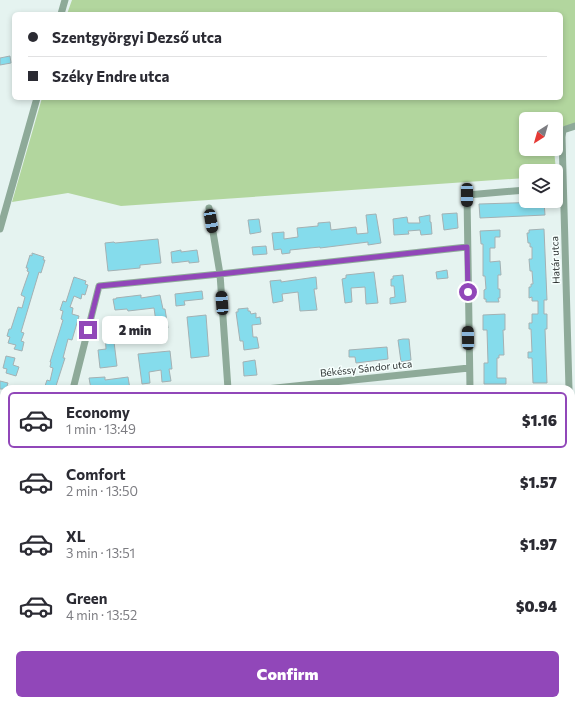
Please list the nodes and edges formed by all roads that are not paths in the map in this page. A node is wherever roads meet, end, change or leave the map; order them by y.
1 (64, 0) edge
2 (61, 12) edge
3 (36, 100) edge
4 (575, 126) edge
5 (561, 164) edge
6 (519, 191) edge
7 (209, 208) dead end
8 (561, 208) edge
9 (3, 211) edge
10 (0, 229) edge
11 (467, 247) junction
12 (220, 274) junction
13 (469, 368) junction
14 (74, 385) edge
15 (228, 385) edge
16 (305, 385) edge
17 (470, 385) edge
18 (569, 385) edge

1 - 2 street
3 - 9 street
4 - 5 street, Határ utca
6 - 11 street
7 - 12 street
8 - 18 street, Határ utca
9 - 10 street
11 - 12 street
11 - 13 street
12 - 14 street
12 - 15 street
13 - 16 street, Békéssy Sándor utca
13 - 17 street

